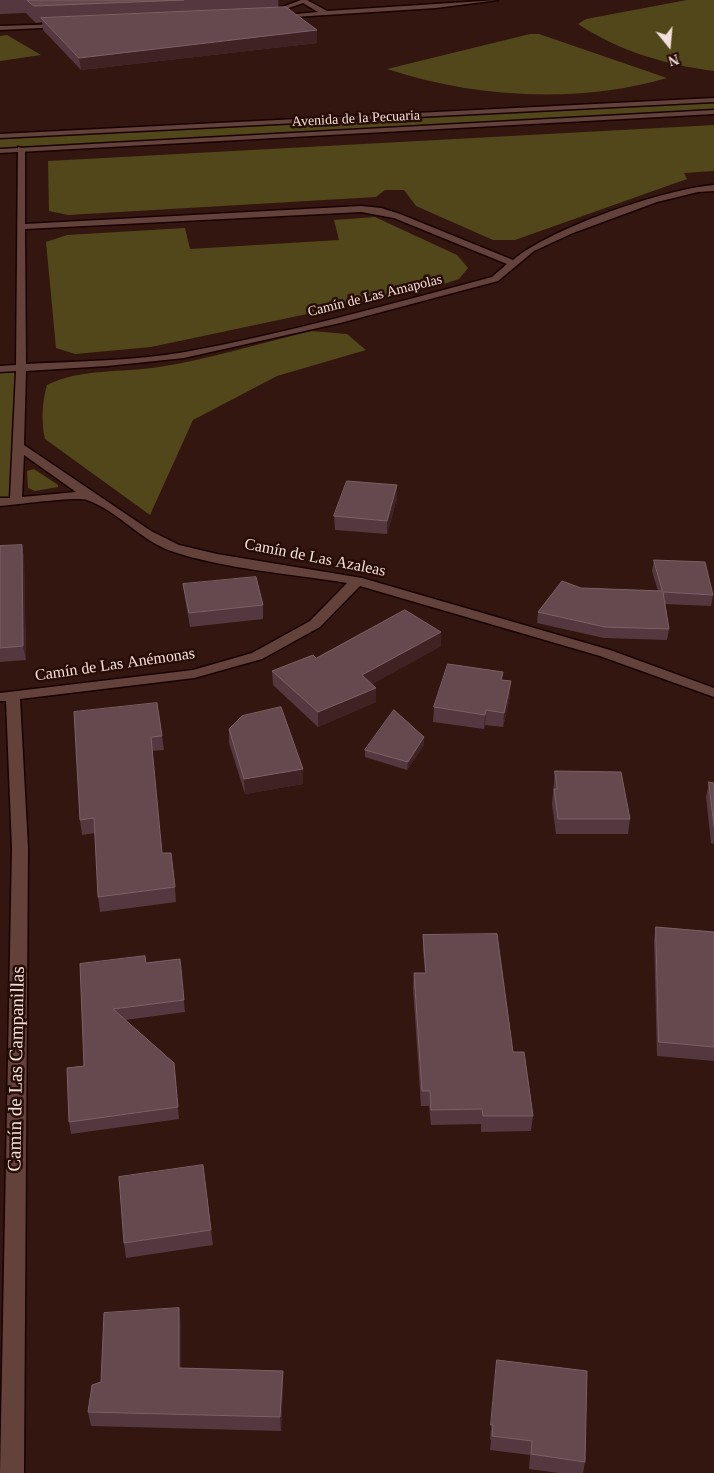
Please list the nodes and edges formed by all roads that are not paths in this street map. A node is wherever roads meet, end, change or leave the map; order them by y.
1 (495, 0) edge
2 (304, 1) edge
3 (274, 11) junction
4 (329, 13) junction
5 (70, 25) edge
6 (0, 28) edge
7 (714, 100) edge
8 (714, 112) edge
9 (0, 136) edge
10 (21, 149) junction
11 (0, 150) edge
12 (714, 188) edge
13 (21, 227) junction
14 (515, 264) junction
15 (22, 368) junction
16 (0, 369) edge
17 (18, 446) junction
18 (88, 495) junction
19 (16, 501) junction
20 (0, 502) edge
21 (357, 581) junction
22 (714, 692) edge
23 (6, 697) edge
24 (12, 1473) edge

1 - 4 street
2 - 3 street
2 - 4 street
3 - 4 street
3 - 4 street
5 - 6 street
7 - 9 street, Avenida de la Pecuaria
8 - 10 street, Avenida de la Pecuaria
10 - 11 street, Avenida de la Pecuaria
10 - 13 street
12 - 14 street, Camín de Las Amapolas
13 - 14 street
13 - 15 street
14 - 15 street, Camín de Las Amapolas
15 - 16 street, Camín de Las Amapolas
15 - 17 street
17 - 18 street, Camín de Las Azaleas
17 - 19 street
18 - 19 street
18 - 21 street, Camín de Las Azaleas
19 - 20 street
21 - 22 street, Camín de Las Azaleas
21 - 23 street, Camín de Las Anémonas
23 - 24 street, Camín de Las Campanillas

